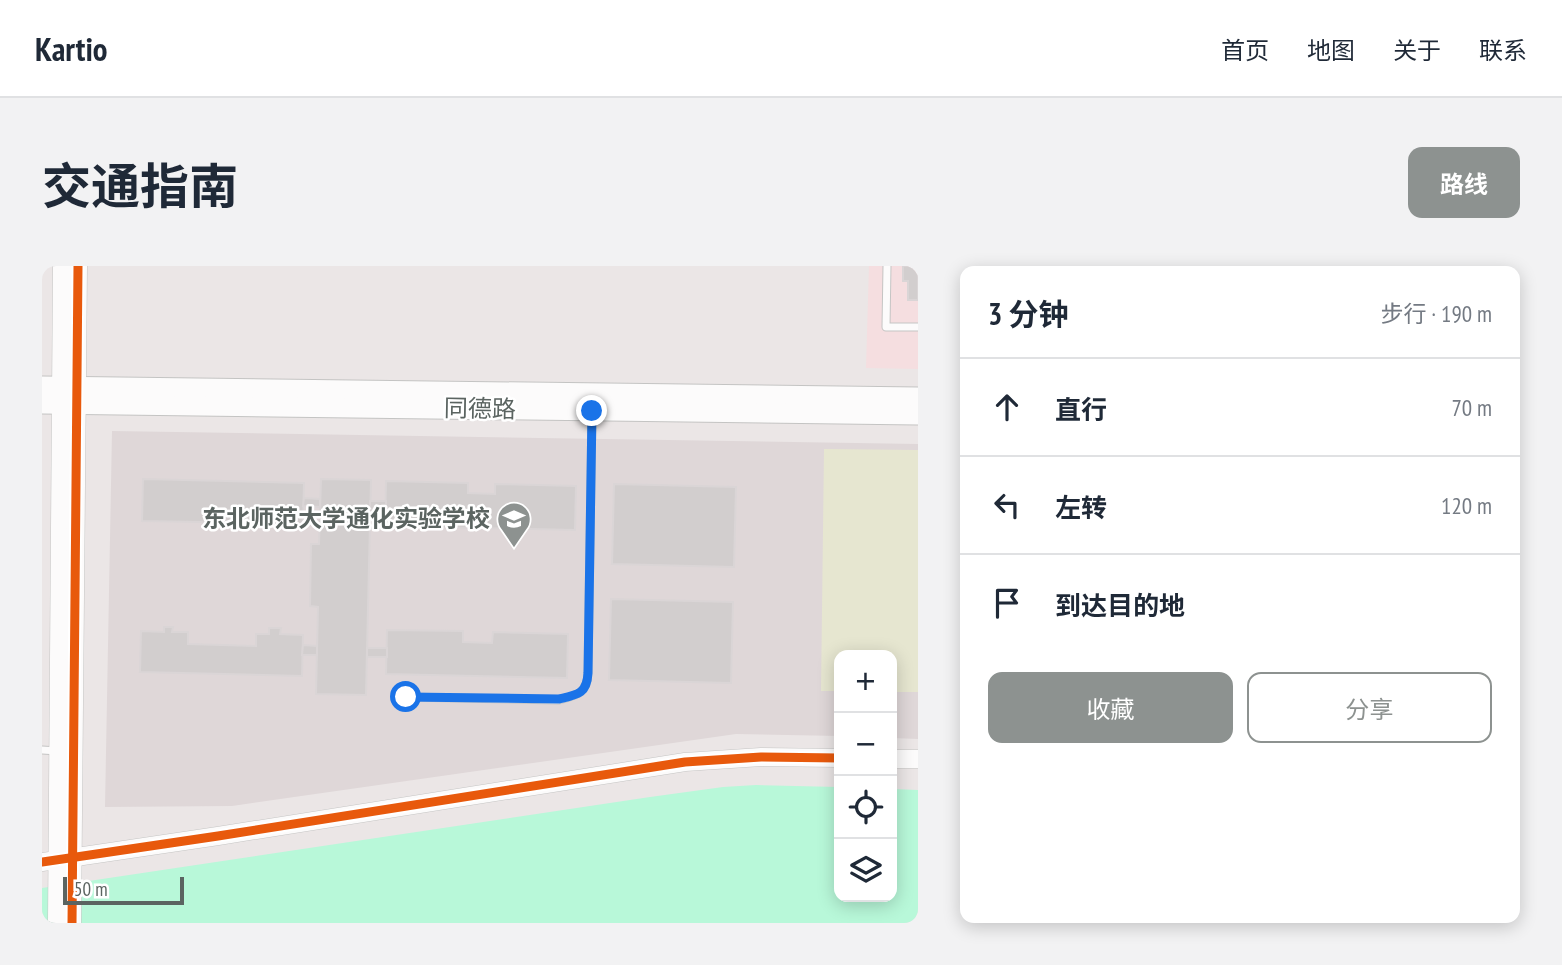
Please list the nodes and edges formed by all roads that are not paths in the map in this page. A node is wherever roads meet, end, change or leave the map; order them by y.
1 (62, 266) edge
2 (78, 266) edge
3 (887, 266) edge
4 (918, 327) edge
5 (60, 395) edge
6 (918, 397) edge
7 (592, 411) junction
8 (918, 415) edge
9 (406, 697) dead end
10 (50, 750) edge
11 (834, 758) edge
12 (897, 759) edge
13 (918, 759) edge
14 (60, 864) edge
15 (57, 923) edge
16 (72, 923) edge

1 - 5 street
2 - 5 street
3 - 4 lane
5 - 6 main road, 同德路
5 - 7 main road, 同德路
5 - 10 street
5 - 14 street
7 - 8 main road, 同德路
7 - 9 lane
10 - 14 street
11 - 14 street
12 - 13 street
14 - 15 street
14 - 16 street

